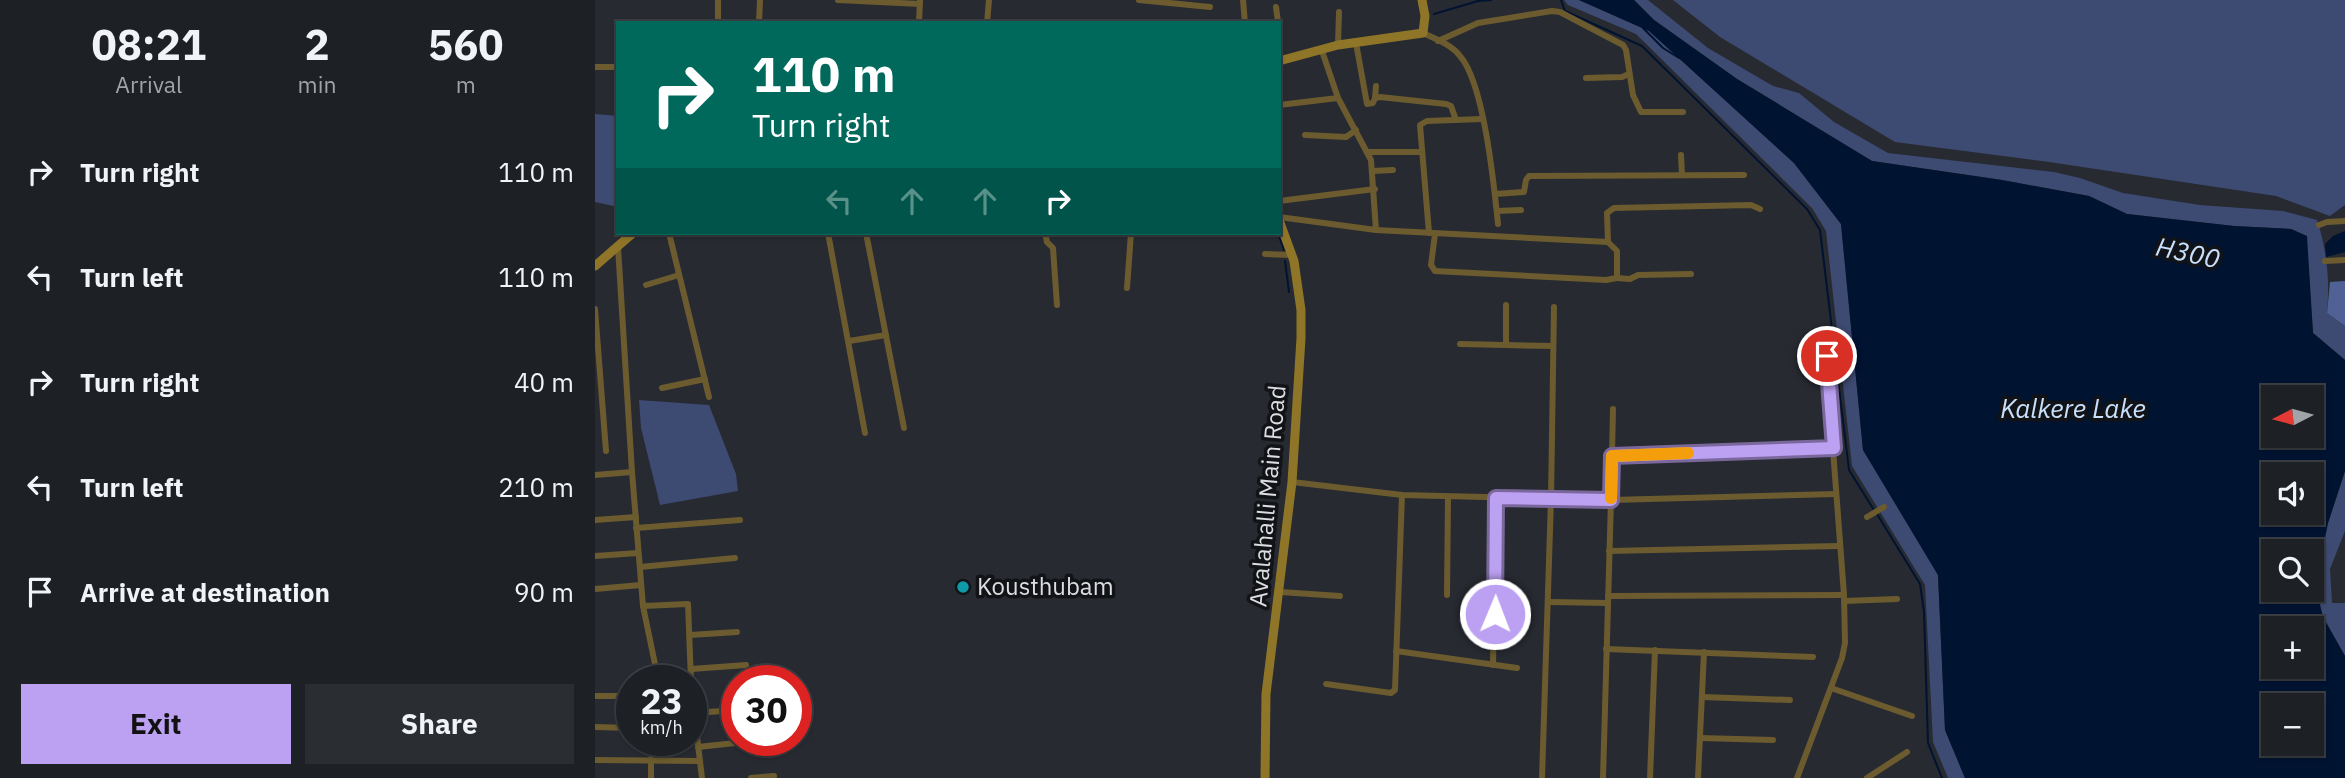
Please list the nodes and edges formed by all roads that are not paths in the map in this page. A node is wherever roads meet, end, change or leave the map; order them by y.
1 (718, 0) edge
2 (760, 0) edge
3 (838, 0) edge
4 (989, 0) edge
5 (1139, 0) edge
6 (1243, 0) edge
7 (1423, 0) edge
8 (873, 1) edge
9 (920, 2) edge
10 (1186, 3) edge
11 (1210, 7) dead end
12 (1276, 7) dead end
13 (1339, 12) dead end
14 (718, 21) edge
15 (759, 21) edge
16 (919, 21) edge
17 (988, 21) edge
18 (1245, 21) edge
19 (1277, 21) edge
20 (1423, 33) junction
21 (1438, 41) junction
22 (1356, 43) junction
23 (1338, 45) junction
24 (1322, 51) junction
25 (1281, 61) edge
26 (595, 66) edge
27 (616, 67) edge
28 (1629, 74) junction
29 (1586, 78) dead end
30 (1376, 86) dead end
31 (1338, 98) junction
32 (1375, 98) junction
33 (1281, 105) edge
34 (1683, 113) dead end
35 (1482, 119) junction
36 (1456, 120) junction
37 (1356, 130) junction
38 (1305, 135) dead end
39 (1367, 152) junction
40 (1422, 152) junction
41 (1681, 155) dead end
42 (1394, 170) dead end
43 (1372, 171) junction
44 (1682, 175) junction
45 (1744, 175) dead end
46 (1375, 189) junction
47 (1495, 194) junction
48 (1281, 201) edge
49 (1521, 209) dead end
50 (1760, 209) dead end
51 (1497, 211) junction
52 (1281, 218) edge
53 (2345, 221) edge
54 (1498, 223) dead end
55 (1281, 224) edge
56 (2319, 225) dead end
57 (1376, 230) junction
58 (1432, 233) junction
59 (631, 235) edge
60 (669, 235) edge
61 (828, 235) edge
62 (866, 235) edge
63 (1045, 235) edge
64 (1131, 235) edge
65 (1608, 242) junction
66 (618, 247) junction
67 (1265, 254) dead end
68 (1292, 255) junction
69 (2345, 260) edge
70 (2325, 261) dead end
71 (595, 265) edge
72 (1691, 274) dead end
73 (679, 275) junction
74 (1618, 278) junction
75 (646, 285) dead end
76 (1128, 288) dead end
77 (1056, 305) dead end
78 (1506, 305) dead end
79 (1554, 307) dead end
80 (595, 309) edge
81 (1825, 330) dead end
82 (886, 335) junction
83 (849, 341) junction
84 (1459, 344) dead end
85 (1506, 345) junction
86 (1553, 346) junction
87 (705, 379) junction
88 (662, 388) dead end
89 (709, 397) dead end
90 (1612, 409) dead end
91 (904, 428) dead end
92 (865, 433) dead end
93 (1834, 448) junction
94 (606, 451) dead end
95 (1612, 456) junction
96 (632, 472) junction
97 (595, 475) edge
98 (1292, 482) junction
99 (1836, 494) junction
100 (1402, 495) junction
101 (1448, 496) junction
102 (1496, 498) junction
103 (1551, 499) junction
104 (1611, 500) junction
105 (635, 517) junction
106 (595, 520) edge
107 (740, 520) dead end
108 (636, 528) junction
109 (1840, 546) junction
110 (1609, 551) junction
111 (638, 552) junction
112 (595, 556) edge
113 (735, 558) dead end
114 (640, 567) junction
115 (641, 585) junction
116 (595, 589) edge
117 (1280, 592) junction
118 (1447, 595) dead end
119 (1340, 596) dead end
120 (1844, 598) junction
121 (1897, 599) dead end
122 (1608, 600) junction
123 (1548, 602) junction
124 (643, 606) junction
125 (737, 632) dead end
126 (690, 635) junction
127 (1606, 649) junction
128 (1654, 650) junction
129 (1396, 651) junction
130 (1704, 652) junction
131 (1813, 657) dead end
132 (655, 665) edge
133 (691, 665) edge
134 (1493, 665) junction
135 (1517, 668) dead end
136 (1326, 684) dead end
137 (1831, 688) junction
138 (595, 696) edge
139 (616, 696) edge
140 (1702, 697) junction
141 (1790, 700) dead end
142 (1912, 716) dead end
143 (595, 727) edge
144 (616, 727) edge
145 (1700, 738) junction
146 (1773, 740) dead end
147 (1907, 751) dead end
148 (699, 756) edge
149 (651, 759) junction
150 (595, 760) edge
151 (699, 761) junction
152 (774, 776) dead end
153 (650, 778) edge
154 (702, 778) edge
155 (751, 778) edge
156 (1265, 778) edge
157 (1542, 778) edge
158 (1603, 778) edge
159 (1650, 778) edge
160 (1698, 778) edge
161 (1797, 778) edge
162 (1867, 778) edge

1 - 14 street
2 - 15 street
3 - 8 street
4 - 17 street
5 - 10 street
6 - 18 street
7 - 20 main road
8 - 9 street
9 - 16 street
10 - 11 street
12 - 19 street
13 - 23 street
20 - 21 street
20 - 22 main road
21 - 28 street
21 - 35 street
22 - 23 main road
22 - 32 street
23 - 24 main road
24 - 25 main road
24 - 31 street
26 - 27 street
28 - 29 street
28 - 34 street
30 - 32 street
31 - 33 street
31 - 37 street
32 - 36 street
35 - 36 street
35 - 47 street
36 - 40 street
37 - 38 street
37 - 39 street
39 - 40 street
39 - 43 street
40 - 58 street
41 - 44 street
42 - 43 street
43 - 46 street
44 - 45 street
44 - 47 street
46 - 48 street
46 - 57 street
47 - 51 street
49 - 51 street
50 - 65 street
51 - 54 street
52 - 57 street
53 - 56 street
55 - 68 main road, Avalahalli Main Road
57 - 58 street
58 - 65 street
58 - 74 street
59 - 66 main road
60 - 73 street
61 - 83 street
62 - 82 street
63 - 77 street
64 - 76 street
65 - 74 street
66 - 71 main road
66 - 96 street
67 - 68 street
68 - 98 main road, Avalahalli Main Road
69 - 70 street
72 - 74 street
73 - 75 street
73 - 87 street
78 - 85 street
79 - 86 street
80 - 94 street
81 - 93 street
82 - 83 street
82 - 91 street
83 - 92 street
84 - 85 street
85 - 86 street
86 - 103 street
87 - 88 street
87 - 89 street
90 - 95 street
93 - 95 street
93 - 99 street
95 - 104 street
96 - 97 street
96 - 105 street
98 - 100 street
98 - 117 main road, Avalahalli Main Road
99 - 104 street
99 - 109 street
100 - 101 street
100 - 129 street
101 - 102 street
101 - 118 street
102 - 103 street
102 - 134 street
103 - 104 street
103 - 123 street
104 - 110 street
105 - 106 street
105 - 108 street
107 - 108 street
108 - 111 street
109 - 110 street
109 - 120 street
110 - 122 street
111 - 112 street
111 - 114 street
113 - 114 street
114 - 115 street
115 - 116 street
115 - 124 street
117 - 119 street
117 - 156 main road, Avalahalli Main Road
120 - 121 street
120 - 122 street
120 - 137 street
122 - 123 street
122 - 127 street
123 - 157 street
124 - 126 street
124 - 132 street
125 - 126 street
126 - 133 street
127 - 128 street
127 - 158 street
128 - 130 street
128 - 159 street
129 - 134 street
129 - 136 street
130 - 131 street
130 - 140 street
134 - 135 street
137 - 142 street
137 - 161 street
138 - 139 street
140 - 141 street
140 - 145 street
143 - 144 street
145 - 146 street
145 - 160 street
147 - 162 street
148 - 151 street
149 - 150 street
149 - 151 street
149 - 153 street
151 - 154 street
152 - 155 street

